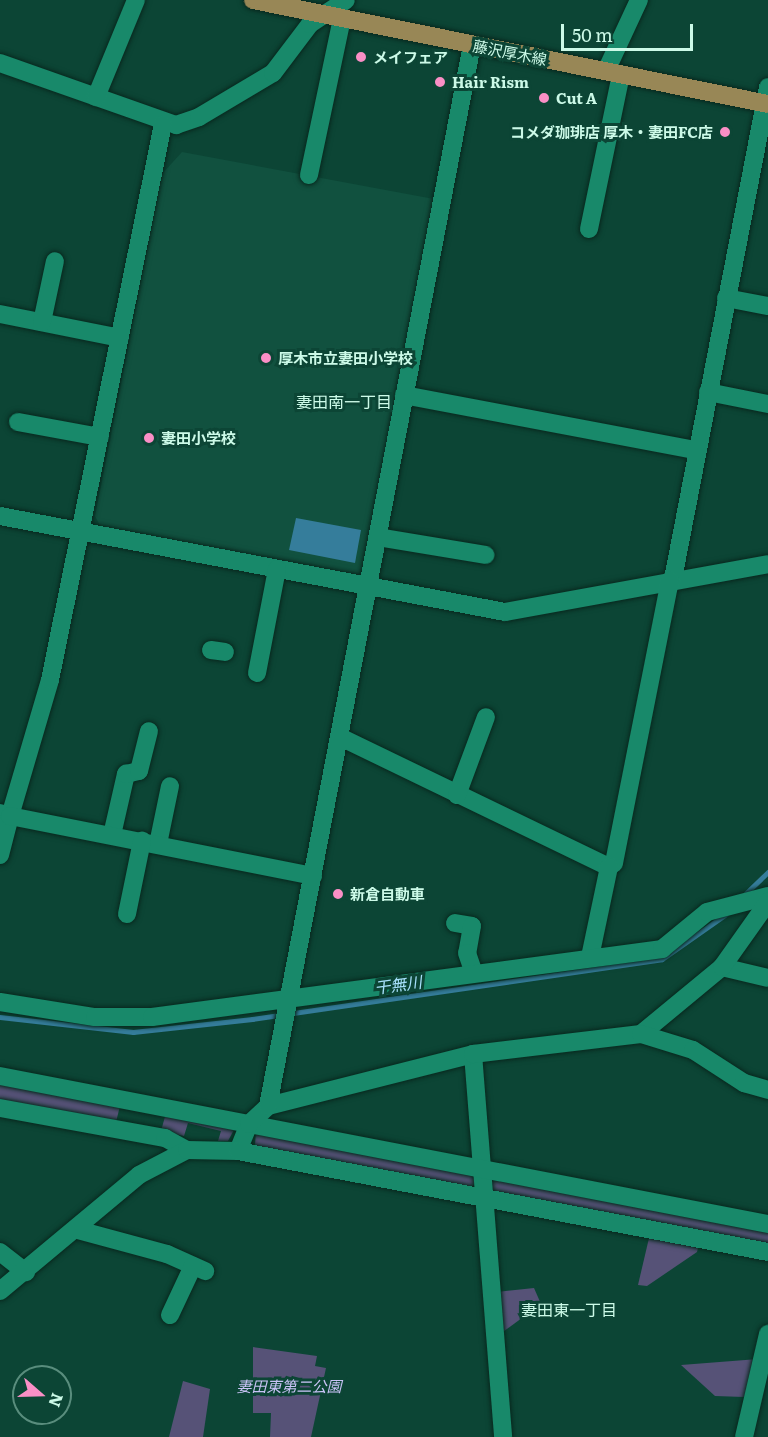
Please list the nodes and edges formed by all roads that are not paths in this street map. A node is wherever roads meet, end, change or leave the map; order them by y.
1 (136, 0) edge
2 (253, 0) edge
3 (346, 0) edge
4 (639, 0) edge
5 (334, 16) junction
6 (472, 45) junction
7 (0, 63) edge
8 (614, 73) junction
9 (96, 97) junction
10 (767, 98) edge
11 (163, 124) junction
12 (309, 175) dead end
13 (589, 229) dead end
14 (55, 261) dead end
15 (726, 298) junction
16 (768, 306) edge
17 (0, 314) edge
18 (42, 322) junction
19 (120, 338) junction
20 (708, 392) junction
21 (404, 395) junction
22 (768, 404) edge
23 (27, 428) dead end
24 (100, 437) junction
25 (696, 450) junction
26 (0, 516) edge
27 (79, 531) junction
28 (378, 537) junction
29 (475, 549) dead end
30 (768, 564) edge
31 (277, 569) junction
32 (672, 579) junction
33 (368, 587) junction
34 (257, 673) dead end
35 (486, 717) dead end
36 (149, 731) dead end
37 (340, 737) junction
38 (170, 786) dead end
39 (457, 795) junction
40 (5, 815) edge
41 (112, 835) junction
42 (150, 843) junction
43 (0, 855) edge
44 (609, 867) junction
45 (313, 876) junction
46 (766, 899) edge
47 (127, 914) dead end
48 (471, 926) dead end
49 (590, 957) junction
50 (722, 967) junction
51 (474, 973) junction
52 (768, 978) edge
53 (0, 1002) edge
54 (288, 1002) junction
55 (641, 1034) junction
56 (473, 1054) junction
57 (0, 1076) edge
58 (768, 1090) edge
59 (268, 1106) junction
60 (0, 1108) edge
61 (249, 1124) junction
62 (187, 1150) junction
63 (238, 1151) junction
64 (484, 1170) junction
65 (488, 1199) junction
66 (768, 1224) edge
67 (78, 1230) junction
68 (0, 1252) edge
69 (768, 1252) edge
70 (26, 1272) junction
71 (0, 1291) edge
72 (170, 1315) dead end
73 (768, 1334) edge
74 (503, 1437) edge
75 (744, 1437) edge

1 - 9 street
2 - 5 main road, 藤沢厚木線
3 - 5 street
4 - 8 street
5 - 6 main road, 藤沢厚木線
5 - 11 street
5 - 12 street
6 - 8 main road, 藤沢厚木線
6 - 21 street
7 - 9 street
8 - 10 main road, 藤沢厚木線
8 - 13 street
9 - 11 street
10 - 15 street
11 - 19 street
14 - 18 street
15 - 16 street
15 - 20 street
17 - 18 street
18 - 19 street
19 - 24 street
20 - 22 street
20 - 25 street
21 - 25 street
21 - 28 street
23 - 24 street
24 - 27 street
25 - 32 street
26 - 27 street
27 - 31 street
27 - 40 street
28 - 29 street
28 - 33 street
30 - 32 street
31 - 33 street
31 - 34 street
32 - 33 street
32 - 44 street
33 - 37 street
35 - 39 street
36 - 41 street
37 - 39 street
37 - 45 street
38 - 42 street
39 - 44 street
40 - 41 street
40 - 43 street
41 - 42 street
42 - 45 street
42 - 47 street
44 - 49 street
45 - 54 street
46 - 49 street
46 - 50 street
48 - 51 street
49 - 51 street
50 - 52 street
50 - 55 street
51 - 54 street
53 - 54 street
54 - 59 street
55 - 56 street
55 - 58 street
56 - 59 street
56 - 64 street
57 - 61 street
59 - 61 street
60 - 62 street
61 - 63 street
61 - 64 street
62 - 63 street
62 - 67 street
63 - 65 street
64 - 65 street
64 - 66 street
65 - 69 street
65 - 74 street
67 - 70 street
67 - 72 street
68 - 70 street
70 - 71 street
73 - 75 street

